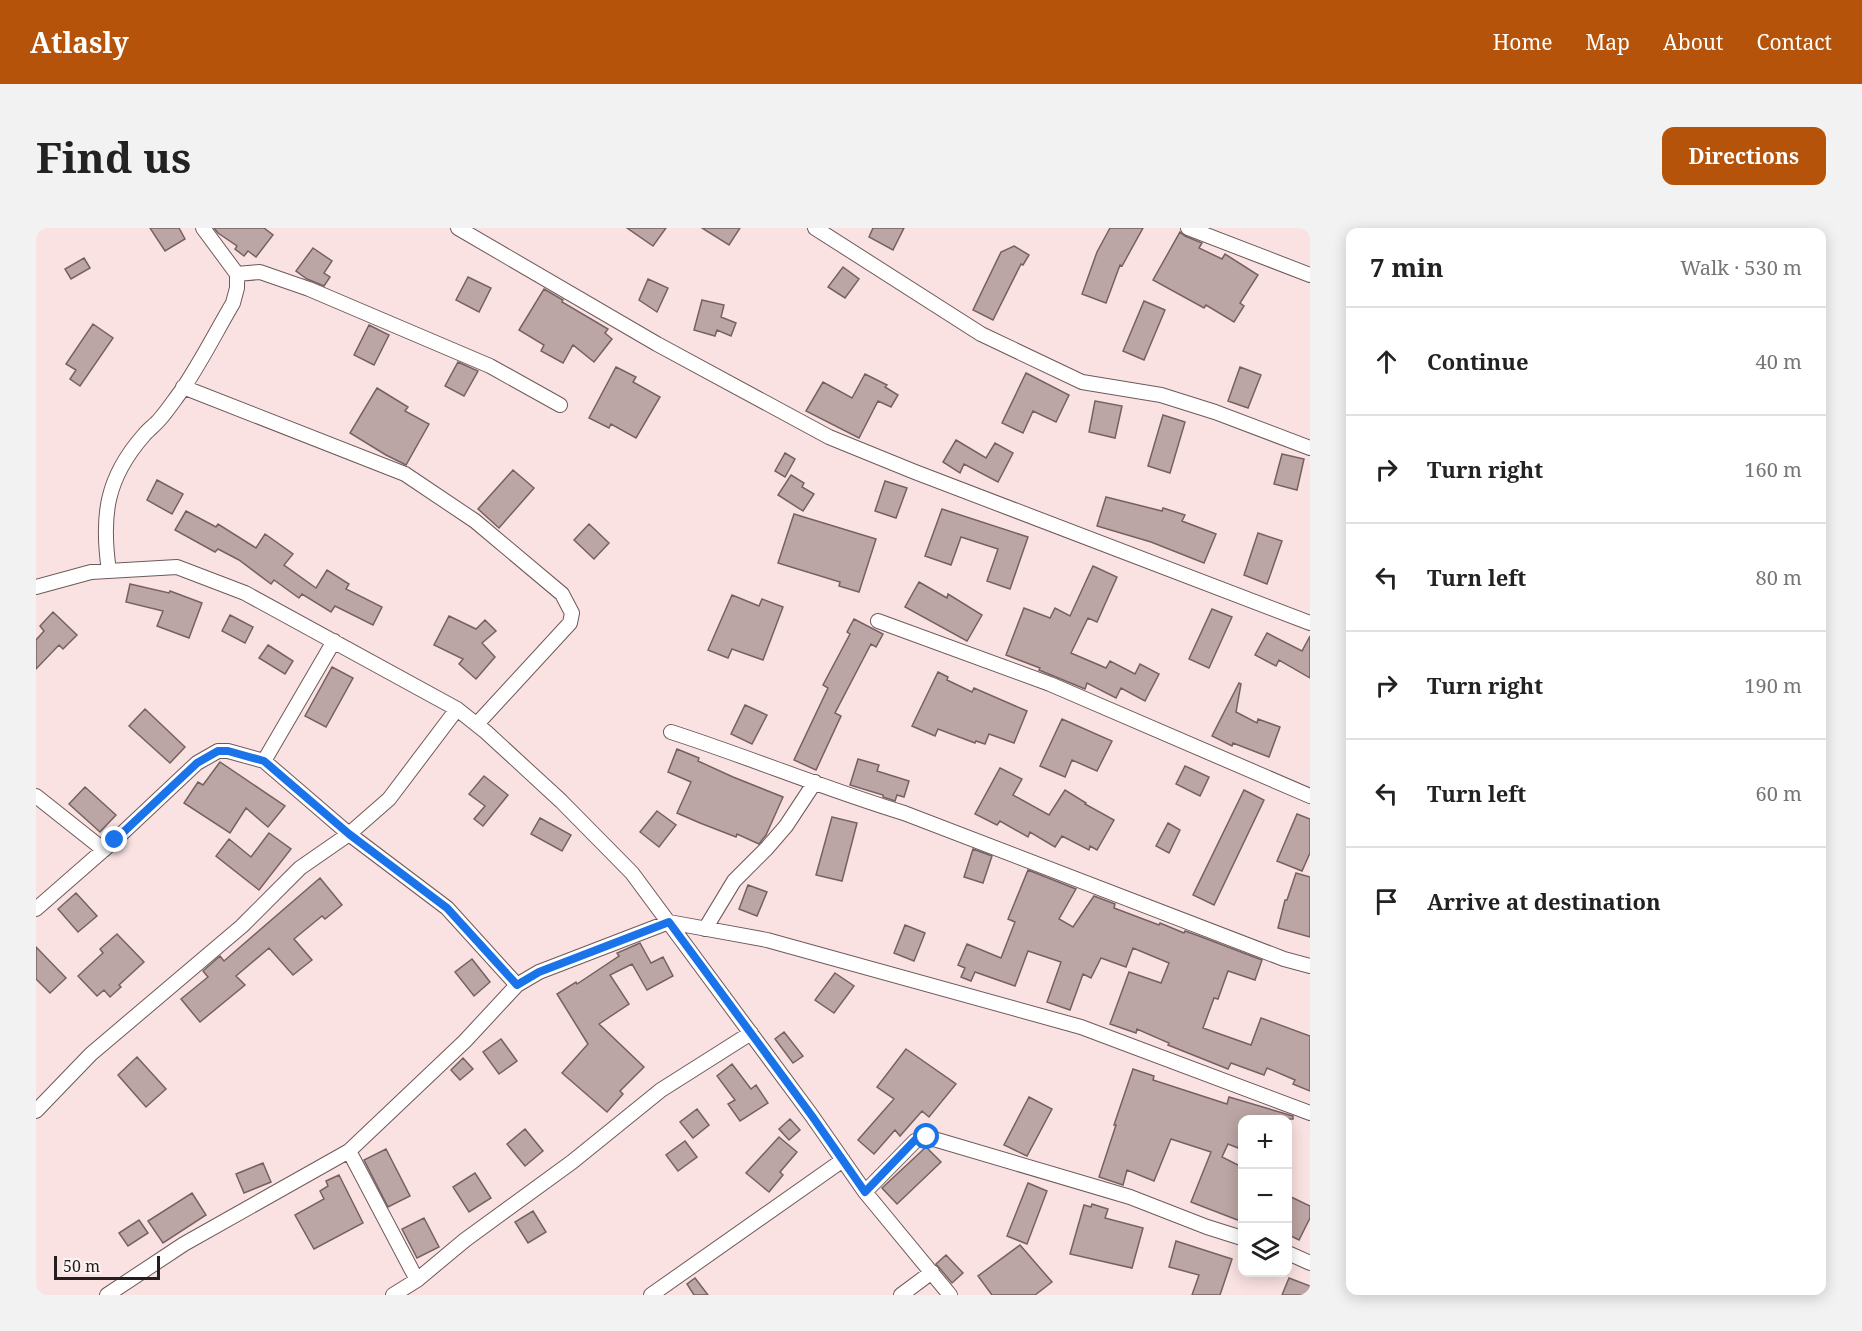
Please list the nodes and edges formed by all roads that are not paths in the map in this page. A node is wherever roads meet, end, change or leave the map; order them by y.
1 (203, 228) edge
2 (458, 228) edge
3 (815, 228) edge
4 (1188, 228) edge
5 (237, 274) junction
6 (1310, 275) edge
7 (183, 387) junction
8 (560, 405) dead end
9 (1310, 448) edge
10 (109, 571) junction
11 (36, 587) edge
12 (878, 621) dead end
13 (1310, 623) edge
14 (334, 641) junction
15 (457, 709) junction
16 (477, 724) junction
17 (670, 732) dead end
18 (264, 761) junction
19 (815, 782) junction
20 (36, 796) edge
21 (1310, 796) edge
22 (349, 834) junction
23 (104, 850) junction
24 (36, 909) edge
25 (669, 922) junction
26 (705, 928) junction
27 (1310, 966) edge
28 (517, 985) junction
29 (751, 1033) junction
30 (36, 1112) edge
31 (1310, 1113) edge
32 (349, 1151) junction
33 (843, 1160) junction
34 (865, 1192) junction
35 (1238, 1237) edge
36 (1292, 1255) edge
37 (1310, 1263) edge
38 (932, 1272) junction
39 (417, 1280) junction
40 (107, 1295) edge
41 (393, 1295) edge
42 (651, 1295) edge
43 (901, 1295) edge
44 (951, 1295) edge

1 - 5 street
2 - 13 street
3 - 9 street
4 - 6 street
5 - 7 street
5 - 8 street
7 - 10 street
7 - 16 street
10 - 11 street
10 - 14 street
12 - 21 street
14 - 15 street
14 - 18 street
15 - 16 street
15 - 22 street
16 - 25 street
17 - 19 street
18 - 22 street
18 - 23 street
19 - 26 street
19 - 27 street
20 - 23 street
22 - 28 street
22 - 30 street
23 - 24 street
25 - 26 street
25 - 28 street
25 - 29 street
26 - 31 street
28 - 32 street
29 - 33 street
29 - 39 street
32 - 39 street
32 - 40 street
33 - 34 street
33 - 42 street
34 - 35 street
34 - 38 street
36 - 37 street
38 - 43 street
38 - 44 street
39 - 41 street

